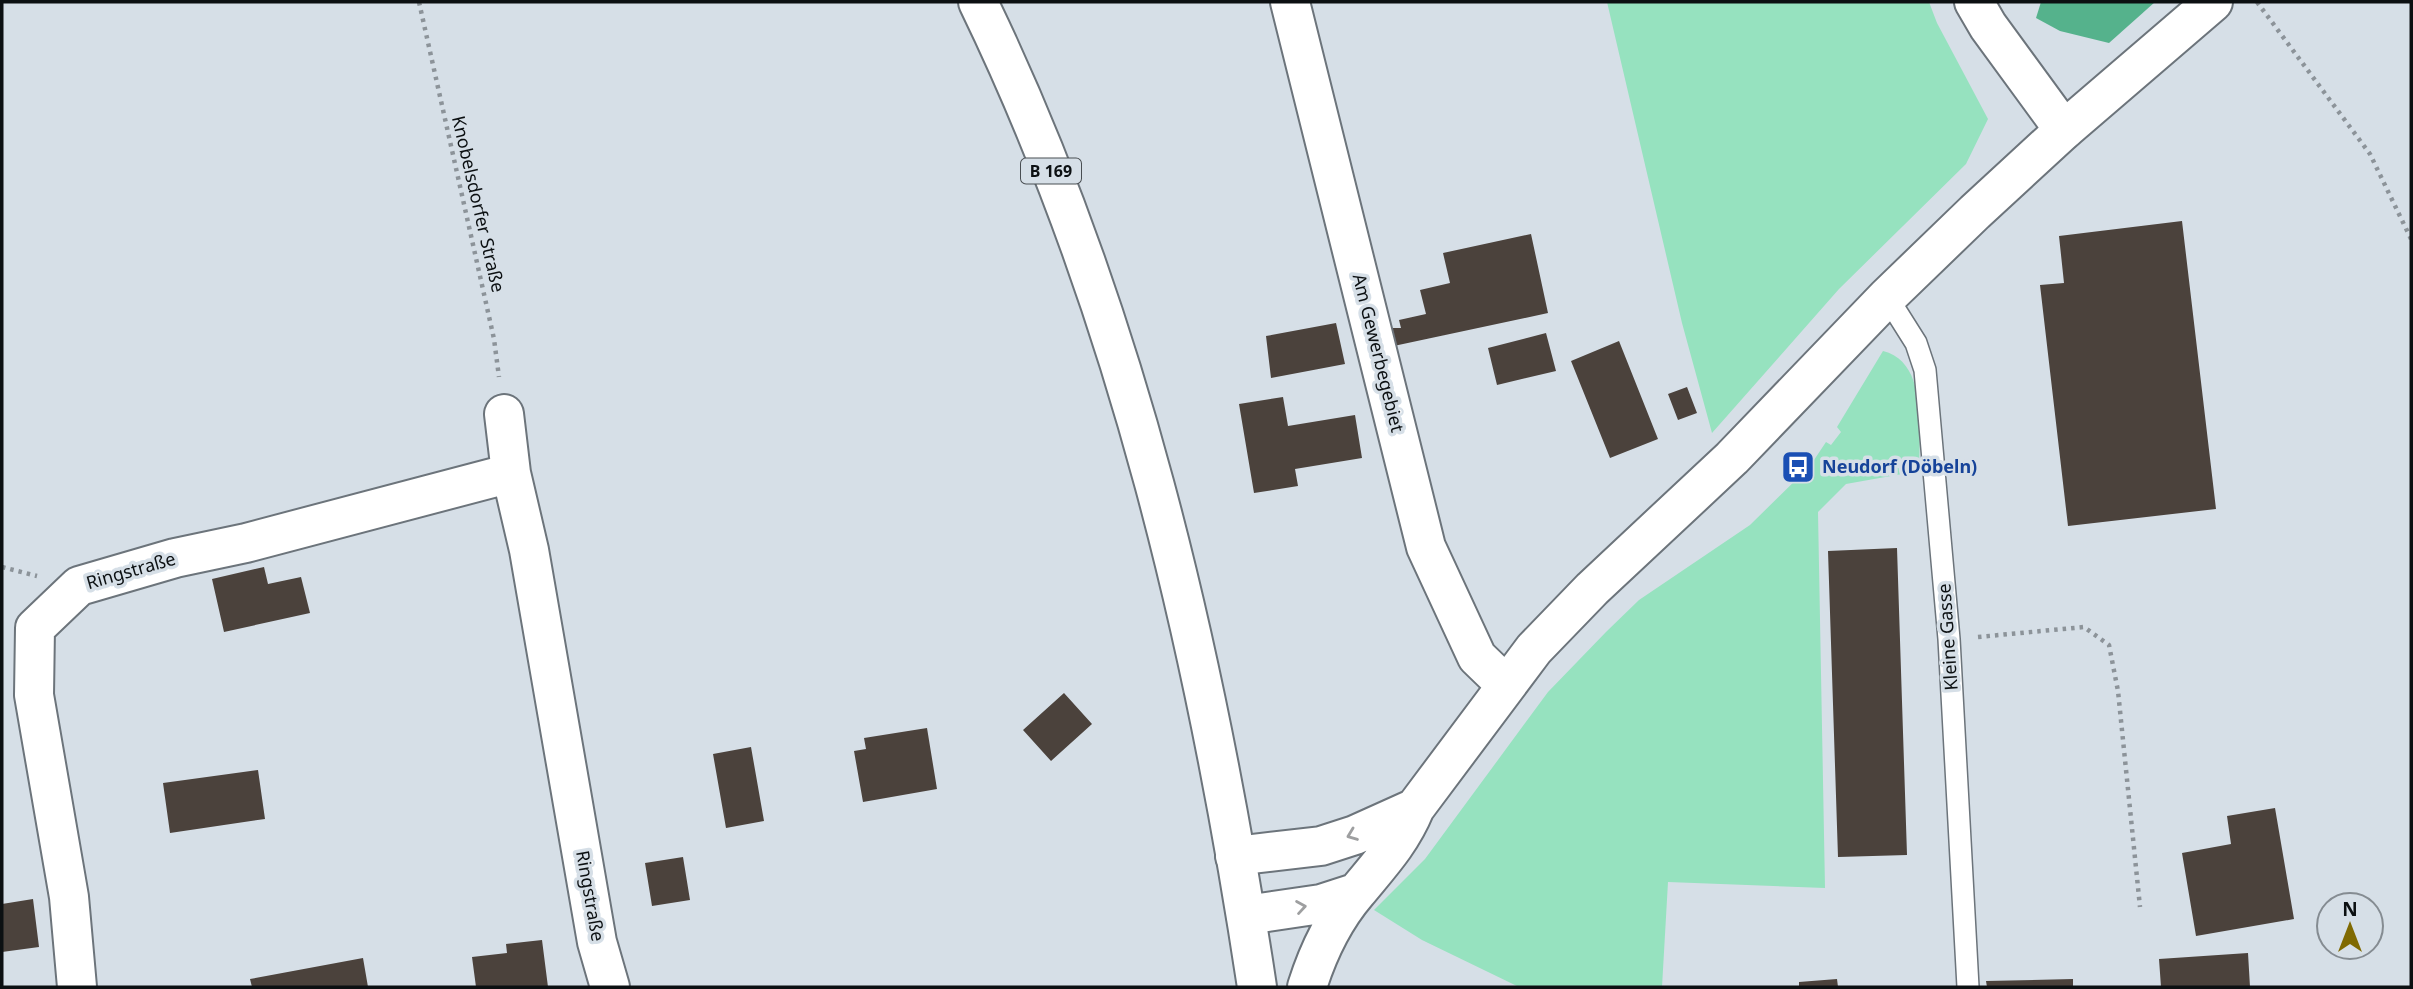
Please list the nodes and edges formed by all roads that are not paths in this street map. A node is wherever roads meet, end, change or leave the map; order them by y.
1 (978, 2) edge
2 (1290, 2) edge
3 (1975, 2) edge
4 (2213, 2) edge
5 (2064, 130) junction
6 (1887, 297) junction
7 (504, 414) road end
8 (511, 473) junction
9 (1506, 685) junction
10 (1415, 808) junction
11 (1235, 856) junction
12 (1355, 893) junction
13 (1246, 915) junction
14 (77, 987) edge
15 (610, 987) edge
16 (1256, 987) edge
17 (1307, 987) edge
18 (1968, 987) edge

1 - 11 main road, B 169
2 - 9 main road, Am Gewerbegebiet
3 - 5 main road
4 - 5 main road
5 - 6 main road
6 - 9 main road
6 - 18 lane, Kleine Gasse
7 - 8 main road, Ringstraße
8 - 14 main road, Ringstraße
8 - 15 main road, Ringstraße
9 - 10 main road
10 -> 11 main road
10 - 12 main road
11 - 13 main road, B 169
13 -> 12 main road
12 - 17 main road
13 - 16 main road, B 169

